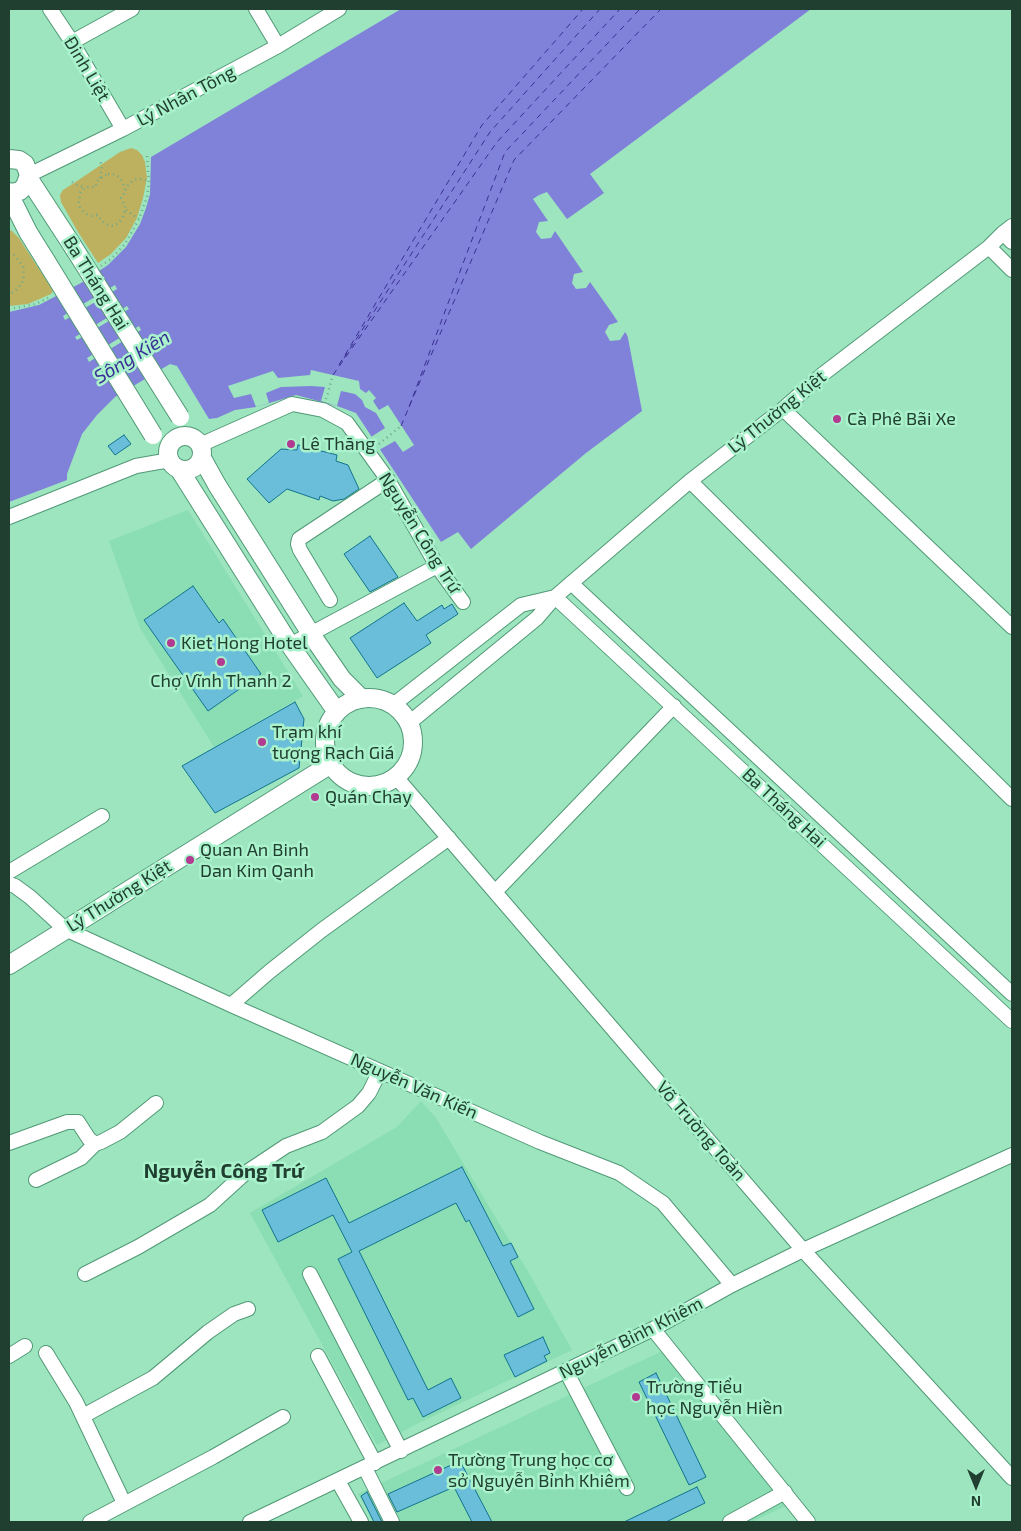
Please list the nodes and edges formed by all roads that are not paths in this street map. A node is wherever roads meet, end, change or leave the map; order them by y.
1 (50, 9) edge
2 (132, 9) edge
3 (256, 9) edge
4 (339, 9) edge
5 (72, 42) junction
6 (278, 46) junction
7 (123, 130) junction
8 (10, 157) edge
9 (29, 177) junction
10 (9, 193) edge
11 (1009, 234) edge
12 (989, 247) junction
13 (1012, 270) edge
14 (784, 409) junction
15 (199, 447) junction
16 (172, 461) junction
17 (388, 480) junction
18 (690, 481) junction
19 (9, 517) edge
20 (437, 566) junction
21 (571, 583) junction
22 (555, 596) junction
23 (330, 600) dead end
24 (463, 602) dead end
25 (1012, 627) edge
26 (311, 634) junction
27 (290, 645) junction
28 (362, 699) junction
29 (393, 705) junction
30 (674, 706) junction
31 (337, 712) junction
32 (409, 723) junction
33 (331, 764) junction
34 (396, 777) junction
35 (1012, 799) edge
36 (102, 816) dead end
37 (838, 833) junction
38 (449, 838) junction
39 (825, 846) junction
40 (9, 872) edge
41 (9, 884) edge
42 (495, 892) junction
43 (64, 929) junction
44 (9, 965) edge
45 (1012, 994) edge
46 (231, 1005) junction
47 (1012, 1021) edge
48 (380, 1071) junction
49 (156, 1103) dead end
50 (9, 1143) edge
51 (95, 1144) junction
52 (1012, 1155) edge
53 (36, 1180) dead end
54 (803, 1250) junction
55 (85, 1274) dead end
56 (310, 1274) dead end
57 (732, 1285) junction
58 (248, 1309) dead end
59 (653, 1329) junction
60 (25, 1346) dead end
61 (46, 1354) dead end
62 (9, 1356) edge
63 (318, 1356) dead end
64 (566, 1371) junction
65 (83, 1416) junction
66 (283, 1417) dead end
67 (401, 1451) junction
68 (370, 1466) junction
69 (1012, 1478) edge
70 (338, 1481) junction
71 (627, 1488) dead end
72 (785, 1492) junction
73 (124, 1503) junction
74 (90, 1522) edge
75 (250, 1522) edge
76 (361, 1522) edge
77 (392, 1522) edge
78 (730, 1522) edge
79 (808, 1522) edge

1 - 5 street, Đinh Liệt
2 - 5 street
3 - 6 street
4 - 6 street, Lý Nhân Tông
5 - 7 street, Đinh Liệt
6 - 7 street, Lý Nhân Tông
7 - 9 street, Lý Nhân Tông
8 - 9 main road, Ba Tháng Hai
9 - 10 main road
9 - 15 main road, Ba Tháng Hai, bridge
10 - 16 main road, Ba Tháng Hai, bridge
11 - 12 street, Lý Thường Kiệt
12 - 13 street
12 - 14 street, Lý Thường Kiệt
14 - 18 street, Lý Thường Kiệt
14 - 25 street
15 - 16 main road
15 - 16 main road
15 - 17 street, Nguyễn Công Trứ
15 - 26 main road, Ba Tháng Hai
16 - 19 street
16 - 27 main road, Ba Tháng Hai
17 - 20 street, Nguyễn Công Trứ
17 - 23 street
18 - 21 street, Lý Thường Kiệt
18 - 35 street
20 - 24 street, Nguyễn Công Trứ
20 - 26 street
21 - 22 street, Lý Thường Kiệt
21 - 37 street, Ba Tháng Hai
22 - 29 street
22 - 30 street, Ba Tháng Hai
22 - 32 street
26 - 27 street
26 - 28 main road, Ba Tháng Hai
27 - 31 main road, Ba Tháng Hai
28 - 29 main road
28 - 31 main road
29 - 32 main road
30 - 39 street, Ba Tháng Hai
30 - 42 street
31 - 33 main road
32 - 34 main road
33 - 34 main road
33 - 43 main road, Lý Thường Kiệt
34 - 38 street, Võ Trường Toản
36 - 40 street
37 - 39 street
37 - 45 street, Ba Tháng Hai
38 - 42 street, Võ Trường Toản
38 - 46 street
39 - 47 street, Ba Tháng Hai
41 - 43 street, Nguyễn Văn Kiến
42 - 54 street, Võ Trường Toản
43 - 44 main road, Lý Thường Kiệt
43 - 46 street, Nguyễn Văn Kiến
46 - 48 street, Nguyễn Văn Kiến
48 - 55 street
48 - 57 street, Nguyễn Văn Kiến
49 - 51 street
50 - 51 street
51 - 53 street
52 - 54 street, Nguyễn Bỉnh Khiêm
54 - 57 street, Nguyễn Bỉnh Khiêm
54 - 69 street, Võ Trường Toản
56 - 67 street
57 - 59 street, Nguyễn Bỉnh Khiêm
58 - 65 street
59 - 64 street, Nguyễn Bỉnh Khiêm
59 - 72 street
60 - 62 street
61 - 65 street
63 - 68 street
64 - 67 street, Nguyễn Bỉnh Khiêm
64 - 71 street
65 - 73 street
66 - 73 street
67 - 68 street, Nguyễn Bỉnh Khiêm
68 - 70 street, Nguyễn Bỉnh Khiêm
68 - 77 street
70 - 75 street, Nguyễn Bỉnh Khiêm
70 - 76 street
72 - 78 street
72 - 79 street
73 - 74 street

